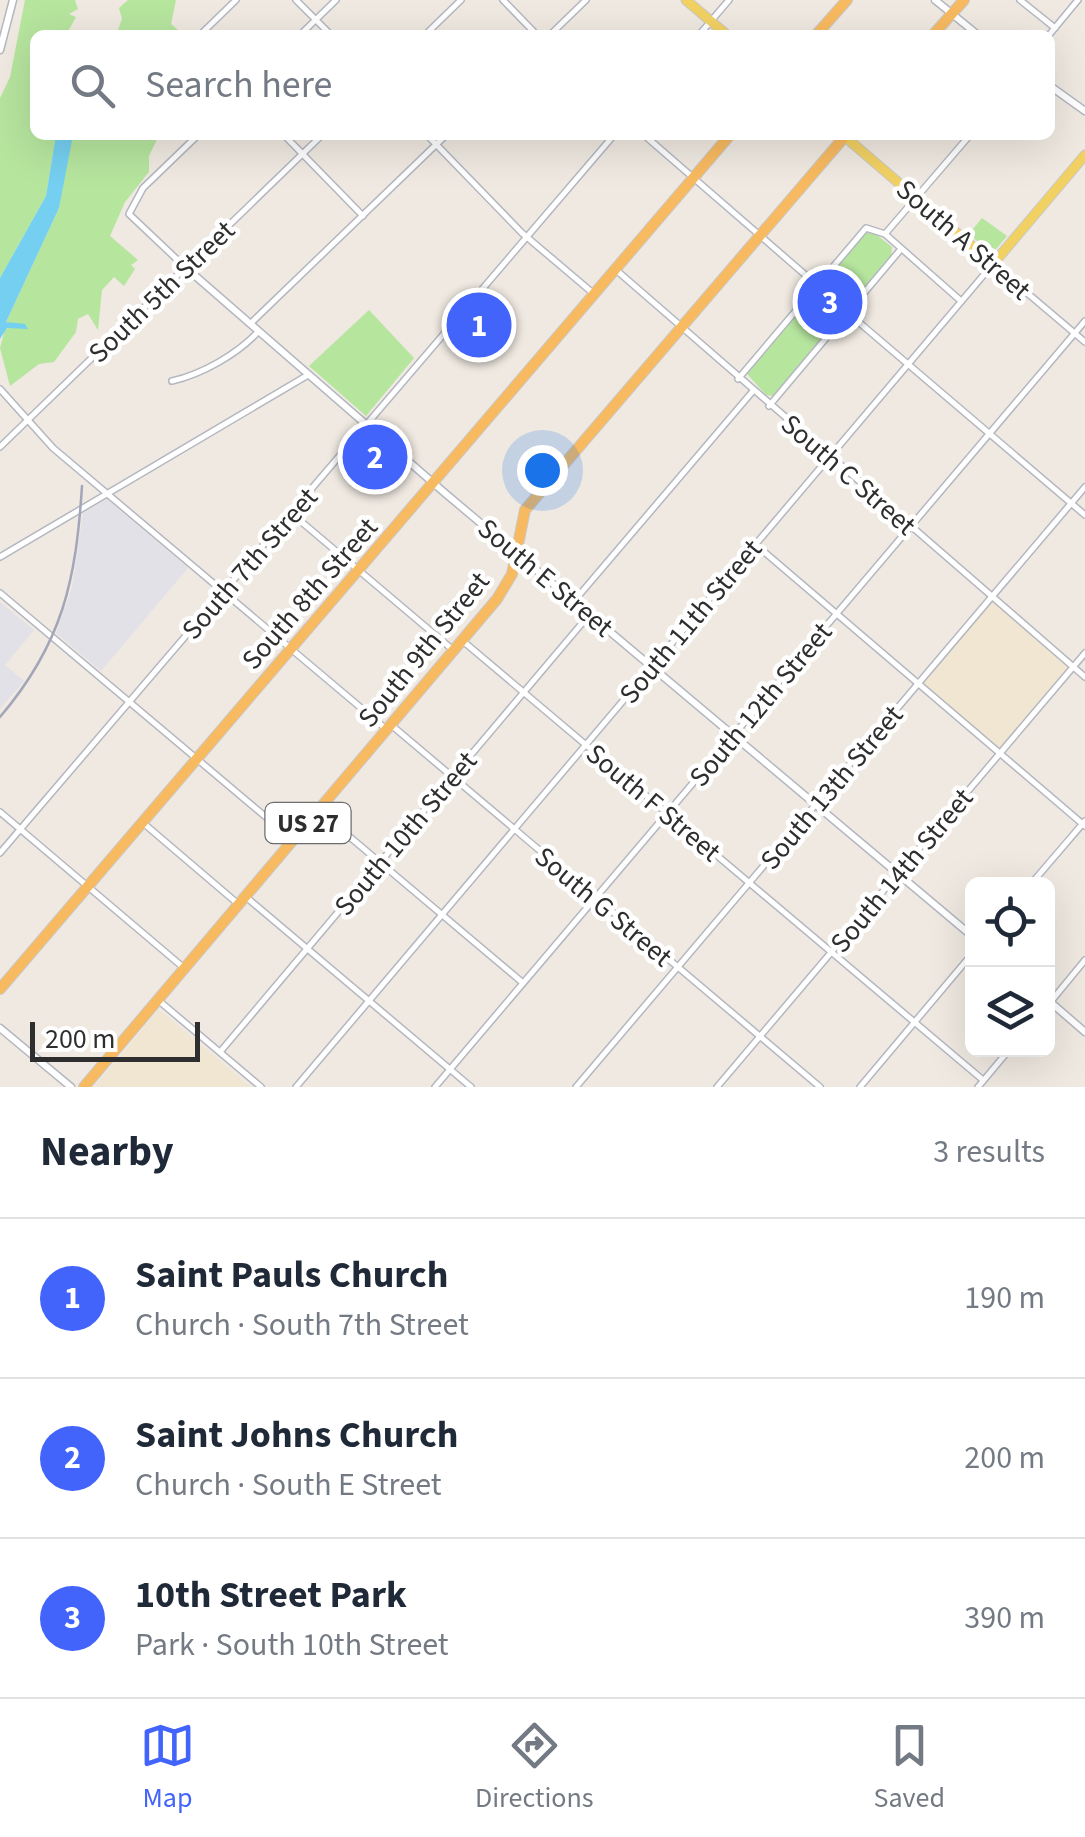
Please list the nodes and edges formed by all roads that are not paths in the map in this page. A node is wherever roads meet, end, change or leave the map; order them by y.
1 (13, 0) edge
2 (236, 0) edge
3 (296, 0) edge
4 (336, 0) edge
5 (461, 0) edge
6 (504, 0) edge
7 (586, 0) edge
8 (686, 0) edge
9 (730, 0) edge
10 (847, 0) edge
11 (935, 0) edge
12 (964, 0) edge
13 (1020, 0) edge
14 (1078, 0) edge
15 (952, 14) junction
16 (316, 20) junction
17 (711, 21) junction
18 (1055, 28) joint
19 (205, 30) edge
20 (305, 30) edge
21 (325, 30) edge
22 (430, 30) edge
23 (532, 30) edge
24 (555, 30) edge
25 (704, 30) edge
26 (721, 30) edge
27 (820, 30) edge
28 (938, 30) edge
29 (972, 30) edge
30 (0, 50) edge
31 (1055, 90) edge
32 (1085, 111) edge
33 (193, 140) edge
34 (289, 140) edge
35 (317, 140) edge
36 (432, 140) edge
37 (441, 140) edge
38 (610, 140) edge
39 (650, 140) edge
40 (726, 140) edge
41 (842, 140) edge
42 (850, 140) edge
43 (966, 140) edge
44 (436, 145) junction
45 (303, 154) junction
46 (1085, 156) edge
47 (693, 178) junction
48 (916, 198) junction
49 (363, 216) junction
50 (885, 234) junction
51 (527, 236) junction
52 (760, 236) junction
53 (902, 249) junction
54 (993, 264) junction
55 (185, 267) junction
56 (615, 269) junction
57 (817, 286) junction
58 (594, 294) junction
59 (961, 301) junction
60 (848, 313) junction
61 (1085, 321) edge
62 (250, 324) junction
63 (682, 328) junction
64 (258, 332) junction
65 (1074, 333) junction
66 (1085, 342) edge
67 (908, 364) junction
68 (308, 375) junction
69 (738, 379) junction
70 (172, 381) dead end
71 (0, 390) edge
72 (753, 391) junction
73 (770, 406) junction
74 (25, 422) junction
75 (367, 424) junction
76 (990, 434) junction
77 (0, 447) edge
78 (828, 458) junction
79 (433, 482) junction
80 (1085, 487) edge
81 (107, 494) junction
82 (1072, 503) junction
83 (291, 514) junction
84 (1085, 515) edge
85 (910, 527) junction
86 (755, 544) junction
87 (516, 551) junction
88 (0, 556) edge
89 (358, 569) junction
90 (223, 592) junction
91 (0, 593) edge
92 (992, 596) junction
93 (576, 600) junction
94 (590, 614) junction
95 (837, 614) junction
96 (462, 640) junction
97 (291, 648) junction
98 (453, 650) junction
99 (1085, 653) edge
100 (652, 666) junction
101 (1074, 667) junction
102 (1085, 676) edge
103 (919, 684) junction
104 (523, 692) junction
105 (129, 702) junction
106 (388, 727) junction
107 (734, 735) junction
108 (586, 744) junction
109 (1000, 753) junction
110 (196, 758) junction
111 (451, 778) junction
112 (816, 804) junction
113 (319, 811) junction
114 (0, 812) edge
115 (668, 812) junction
116 (142, 822) junction
117 (1084, 823) edge
118 (20, 829) junction
119 (513, 830) junction
120 (294, 840) junction
121 (0, 853) edge
122 (380, 862) junction
123 (898, 873) junction
124 (1037, 877) edge
125 (750, 882) junction
126 (88, 886) junction
127 (595, 899) junction
128 (242, 901) junction
129 (441, 914) junction
130 (965, 930) edge
131 (307, 948) junction
132 (832, 952) junction
133 (1085, 960) edge
134 (965, 962) edge
135 (184, 968) junction
136 (678, 968) junction
137 (523, 983) junction
138 (0, 989) edge
139 (1055, 994) edge
140 (158, 1000) junction
141 (369, 1001) junction
142 (1055, 1008) edge
143 (915, 1022) junction
144 (1, 1032) edge
145 (1085, 1032) edge
146 (760, 1037) junction
147 (220, 1052) junction
148 (1004, 1057) edge
149 (450, 1070) junction
150 (983, 1080) junction
151 (71, 1087) edge
152 (84, 1087) edge
153 (261, 1087) edge
154 (296, 1087) edge
155 (435, 1087) edge
156 (471, 1087) edge
157 (576, 1087) edge
158 (717, 1087) edge
159 (820, 1087) edge
160 (860, 1087) edge
161 (978, 1087) edge

1 - 30 street
2 - 19 street
3 - 16 street
4 - 16 street
5 - 22 street
6 - 23 street
7 - 24 street
8 - 17 main road
9 - 17 street
10 - 27 highway
11 - 15 street
12 - 15 highway
13 - 18 street
14 - 18 street
15 - 28 highway
15 - 29 street
16 - 20 street
16 - 21 street
17 - 25 street
17 - 26 main road
31 - 32 street
33 - 55 street, South E Street
34 - 45 street
35 - 45 street, South 5th Street
36 - 44 street
37 - 44 street
38 - 51 street, South 7th Street
39 - 47 street
40 - 47 highway, South 8th Street
41 - 52 highway, South 9th Street / US 27
42 - 48 main road, South A Street
43 - 48 street
44 - 49 street
44 - 51 street
45 - 49 street
45 - 55 street, South 5th Street
46 - 54 main road, South 11th Street
47 - 52 street
47 - 56 highway, South 8th Street
48 - 50 street
48 - 54 main road, South A Street
49 - 62 street
50 - 53 street
50 - 57 street
51 - 58 street
51 - 75 street, South 7th Street
52 - 57 street
52 - 63 highway, South 9th Street / US 27
53 - 59 street
53 - 60 street
54 - 59 street, South 11th Street
54 - 65 street, South A Street
55 - 62 street, South E Street
55 - 74 street, South 5th Street
56 - 58 highway, South 8th Street
56 - 63 street, South C Street
57 - 69 street
58 - 79 highway, South 8th Street
59 - 67 street, South 11th Street
60 - 67 street
60 - 73 street
61 - 65 street, South 12th Street
62 - 64 street, South E Street
63 - 69 street, South C Street
63 - 87 highway, South 9th Street / US 27
64 - 68 street, South E Street
64 - 70 street
65 - 66 street, South A Street
65 - 76 street, South 12th Street
67 - 76 street
67 - 78 street, South 11th Street
68 - 75 street, South E Street
68 - 81 street
69 - 72 street, South C Street
71 - 74 street, South G Street
72 - 73 street, South C Street
72 - 93 street
73 - 78 street, South C Street
74 - 77 street, South 5th Street
74 - 81 street, South G Street
75 - 79 street, South E Street
75 - 83 street, South 7th Street
76 - 82 street
76 - 85 street, South 12th Street
78 - 85 street, South C Street
78 - 86 street, South 11th Street
79 - 87 street, South E Street
79 - 89 highway, South 8th Street
80 - 82 street, South 13th Street
81 - 88 street
81 - 90 street, South G Street
82 - 84 street
82 - 92 street, South 13th Street
83 - 89 street
83 - 90 street, South 7th Street
85 - 92 street, South C Street
85 - 95 street, South 12th Street
86 - 95 street
86 - 100 street, South 11th Street
87 - 93 street, South E Street
87 - 96 highway, South 9th Street / US 27
89 - 97 highway, South 8th Street
89 - 98 street
90 - 97 street, South G Street
90 - 105 street, South 7th Street
91 - 105 street
92 - 101 street, South C Street
92 - 103 street, South 13th Street
93 - 94 street, South E Street
94 - 100 street, South E Street
94 - 104 street, South 10th Street
95 - 103 street
95 - 107 street, South 12th Street
96 - 98 highway, South 9th Street / US 27
96 - 104 street, South F Street
97 - 106 street, South G Street
97 - 110 highway, South 8th Street
98 - 106 highway, South 9th Street / US 27
99 - 101 street, South 14th Street
100 - 107 street, South E Street
100 - 108 street, South 11th Street
101 - 102 street, South C Street
101 - 109 street, South 14th Street
103 - 109 street
103 - 112 street, South 13th Street
104 - 108 street, South F Street
104 - 111 street, South 10th Street
105 - 110 street
105 - 118 street, South 7th Street
106 - 111 street, South G Street
106 - 113 highway, South 9th Street / US 27
107 - 112 street, South E Street
107 - 115 street, South 12th Street
108 - 115 street, South F Street
108 - 119 street, South 11th Street
109 - 117 street
109 - 123 street, South 14th Street
110 - 116 highway, South 8th Street
110 - 120 street
111 - 119 street, South G Street
111 - 122 street, South 10th Street
112 - 123 street, South E Street
112 - 125 street, South 13th Street
113 - 120 highway, South 9th Street / US 27
113 - 122 street
114 - 118 street
115 - 125 street, South F Street
115 - 127 street, South 12th Street
116 - 126 highway, South 8th Street
116 - 128 street
117 - 124 street
118 - 121 street, South 7th Street
118 - 126 street
119 - 127 street, South G Street
119 - 129 street, South 11th Street
120 - 128 highway, South 9th Street / US 27
122 - 129 street
122 - 131 street, South 10th Street
123 - 130 street, South E Street
123 - 132 street, South 14th Street
125 - 132 street, South F Street
125 - 136 street, South 13th Street
126 - 135 street
126 - 138 highway, South 8th Street
127 - 136 street, South G Street
127 - 137 street, South 12th Street
128 - 131 street
128 - 135 highway, South 9th Street / US 27
129 - 137 street
129 - 141 street, South 11th Street
131 - 141 street
131 - 147 street, South 10th Street
132 - 143 street, South F Street
132 - 146 street, South 14th Street
133 - 139 street
134 - 143 street
135 - 140 highway, South 9th Street / US 27
136 - 146 street, South G Street
136 - 157 street, South 13th Street
137 - 149 street, South 12th Street
140 - 147 street
140 - 152 highway, South 9th Street / US 27
141 - 149 street
141 - 154 street, South 11th Street
142 - 145 street
143 - 150 street, South F Street
143 - 160 street
144 - 151 street
146 - 158 street, South 14th Street
146 - 159 street, South G Street
147 - 153 street
148 - 150 street
149 - 155 street, South 12th Street
149 - 156 street
150 - 161 street

